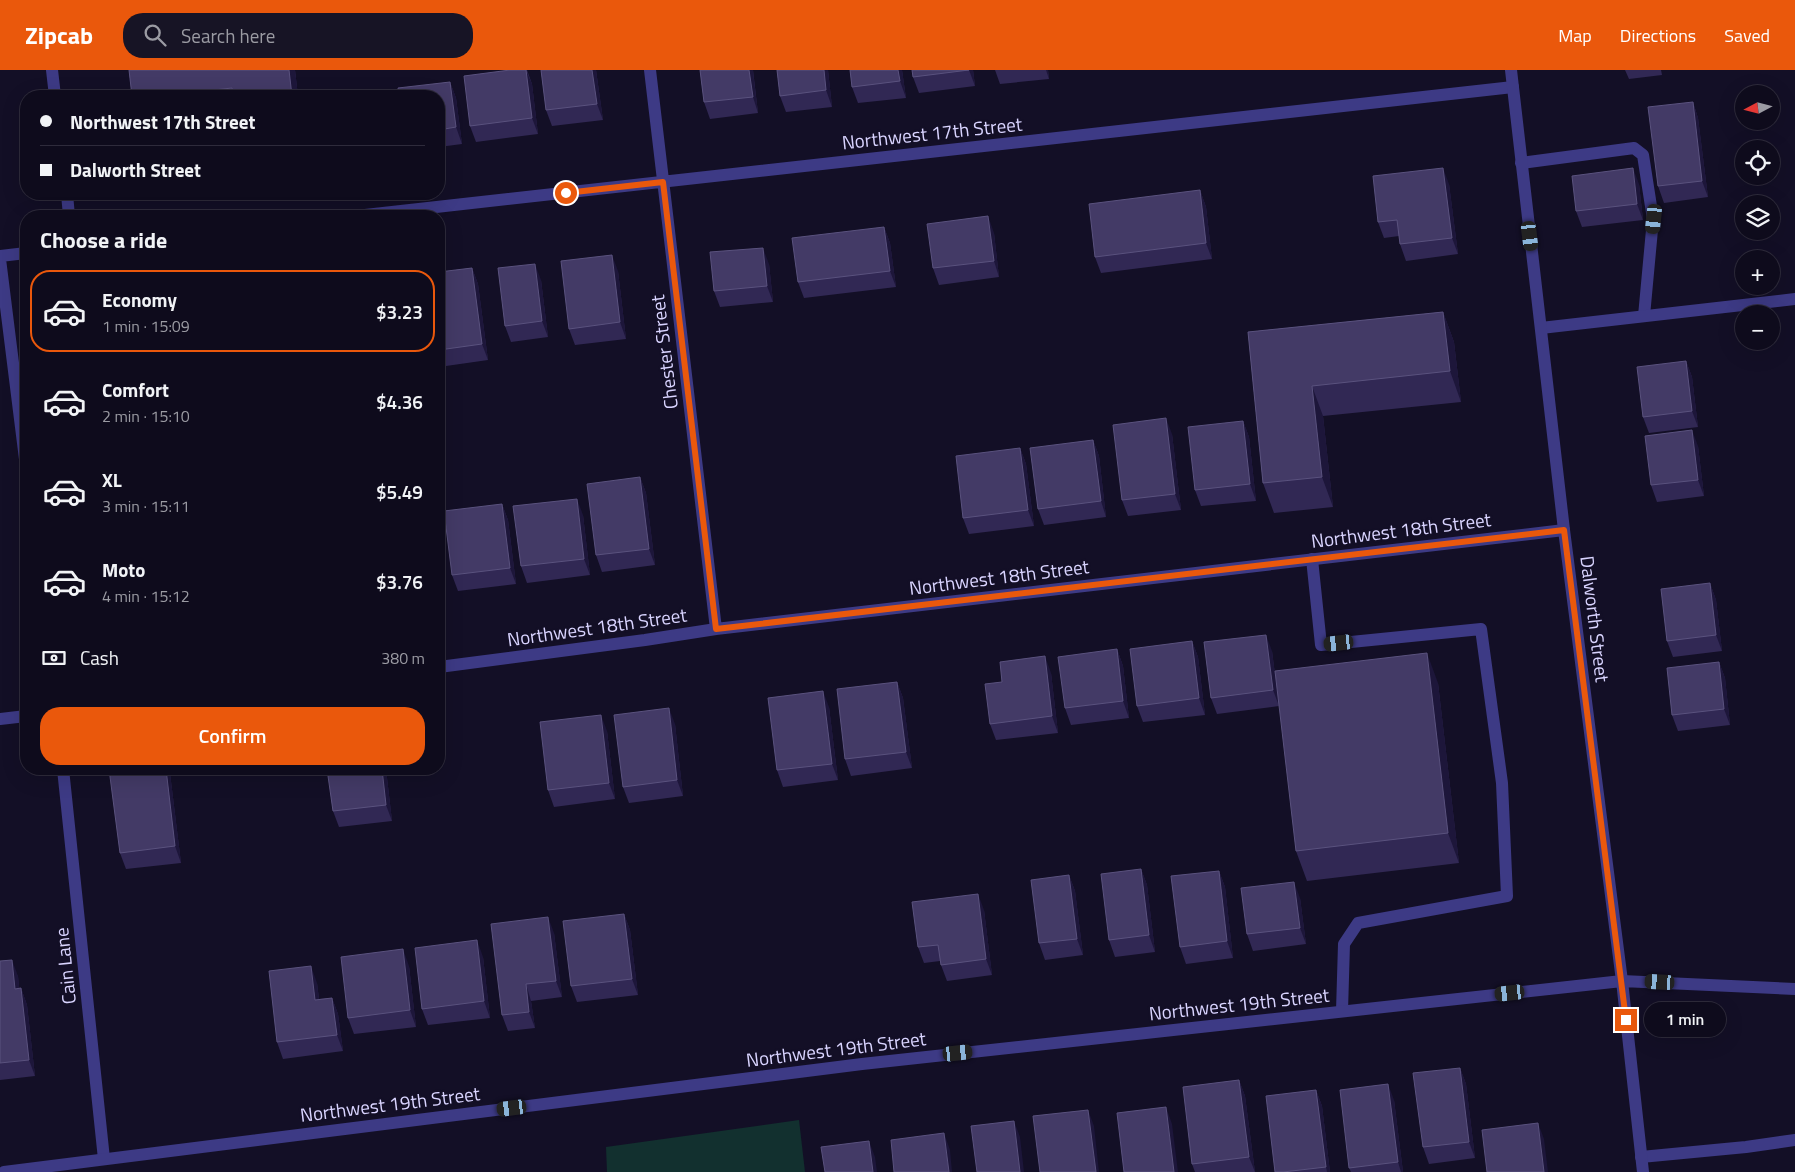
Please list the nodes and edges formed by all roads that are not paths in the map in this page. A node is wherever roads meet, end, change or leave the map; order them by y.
1 (52, 70) edge
2 (650, 70) edge
3 (1511, 70) edge
4 (1513, 87) junction
5 (54, 90) edge
6 (1522, 163) junction
7 (663, 182) junction
8 (410, 210) edge
9 (20, 254) edge
10 (0, 258) edge
11 (1795, 299) edge
12 (1644, 316) junction
13 (1541, 328) junction
14 (20, 419) edge
15 (1564, 530) junction
16 (1312, 559) junction
17 (716, 629) junction
18 (445, 666) edge
19 (20, 717) edge
20 (0, 719) edge
21 (64, 775) edge
22 (1622, 981) junction
23 (1795, 989) edge
24 (1342, 1012) junction
25 (1795, 1140) edge
26 (1641, 1157) junction
27 (104, 1159) junction
28 (4, 1172) edge
29 (1643, 1172) edge

1 - 5 street
2 - 7 street, Chester Street
3 - 4 street, Dalworth Street
4 - 6 street, Dalworth Street
4 - 7 street, Northwest 17th Street
6 - 12 street
6 - 13 street, Dalworth Street
7 - 8 street, Northwest 17th Street
7 - 17 street, Chester Street
9 - 10 street
10 - 14 street
11 - 12 street
12 - 13 street
13 - 15 street, Dalworth Street
15 - 16 street, Northwest 18th Street
15 - 22 street, Dalworth Street
16 - 17 street, Northwest 18th Street
16 - 24 street
17 - 18 street, Northwest 18th Street
19 - 20 street
21 - 27 street, Cain Lane
22 - 23 street, Northwest 19th Street
22 - 24 street, Northwest 19th Street
22 - 26 street, Dalworth Street
24 - 27 street, Northwest 19th Street
25 - 26 street
26 - 29 street, Dalworth Street
27 - 28 street, Northwest 19th Street

